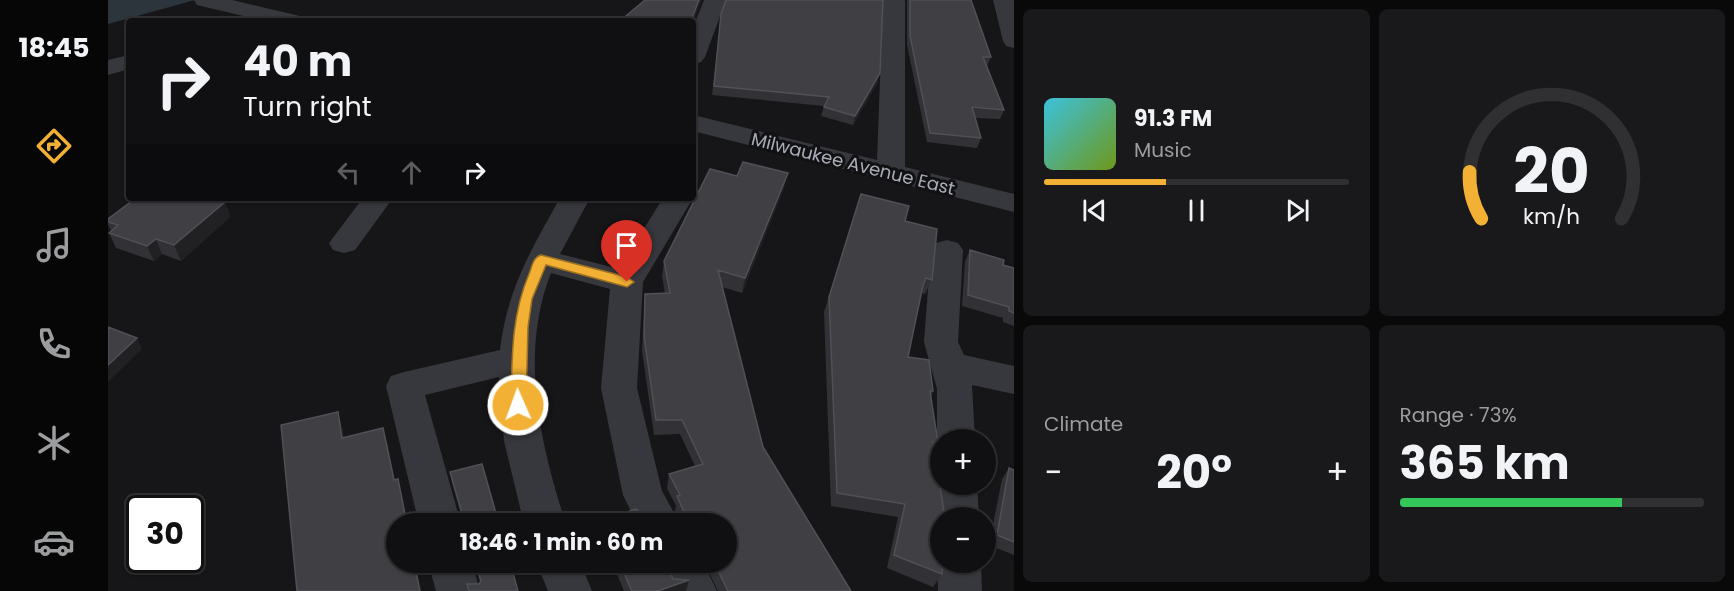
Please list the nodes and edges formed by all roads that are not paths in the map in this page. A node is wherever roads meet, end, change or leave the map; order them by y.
1 (205, 0) edge
2 (715, 0) edge
3 (894, 0) edge
4 (1004, 0) edge
5 (243, 13) edge
6 (274, 18) edge
7 (1014, 41) edge
8 (696, 49) edge
9 (126, 63) edge
10 (108, 68) edge
11 (696, 124) edge
12 (891, 174) junction
13 (376, 201) edge
14 (573, 201) edge
15 (676, 201) edge
16 (1014, 203) edge
17 (345, 243) dead end
18 (946, 250) dead end
19 (541, 260) junction
20 (627, 282) junction
21 (518, 359) junction
22 (950, 366) junction
23 (1014, 380) edge
24 (956, 429) edge
25 (437, 513) edge
26 (541, 513) edge
27 (652, 513) edge
28 (453, 573) edge
29 (563, 573) edge
30 (686, 573) edge
31 (959, 573) edge
32 (458, 591) edge
33 (570, 591) edge
34 (695, 591) edge
35 (960, 591) edge

1 - 5 street
2 - 8 street
3 - 12 street
4 - 7 street
5 - 6 street
9 - 10 street
11 - 12 street, Milwaukee Avenue East
12 - 16 street, Milwaukee Avenue East
13 - 17 street
14 - 19 street
15 - 20 street
18 - 22 street
19 - 20 street
19 - 21 street
20 - 27 street
21 - 25 street
21 - 26 street
22 - 23 street
22 - 24 street
28 - 32 street
29 - 33 street
30 - 34 street
31 - 35 street

